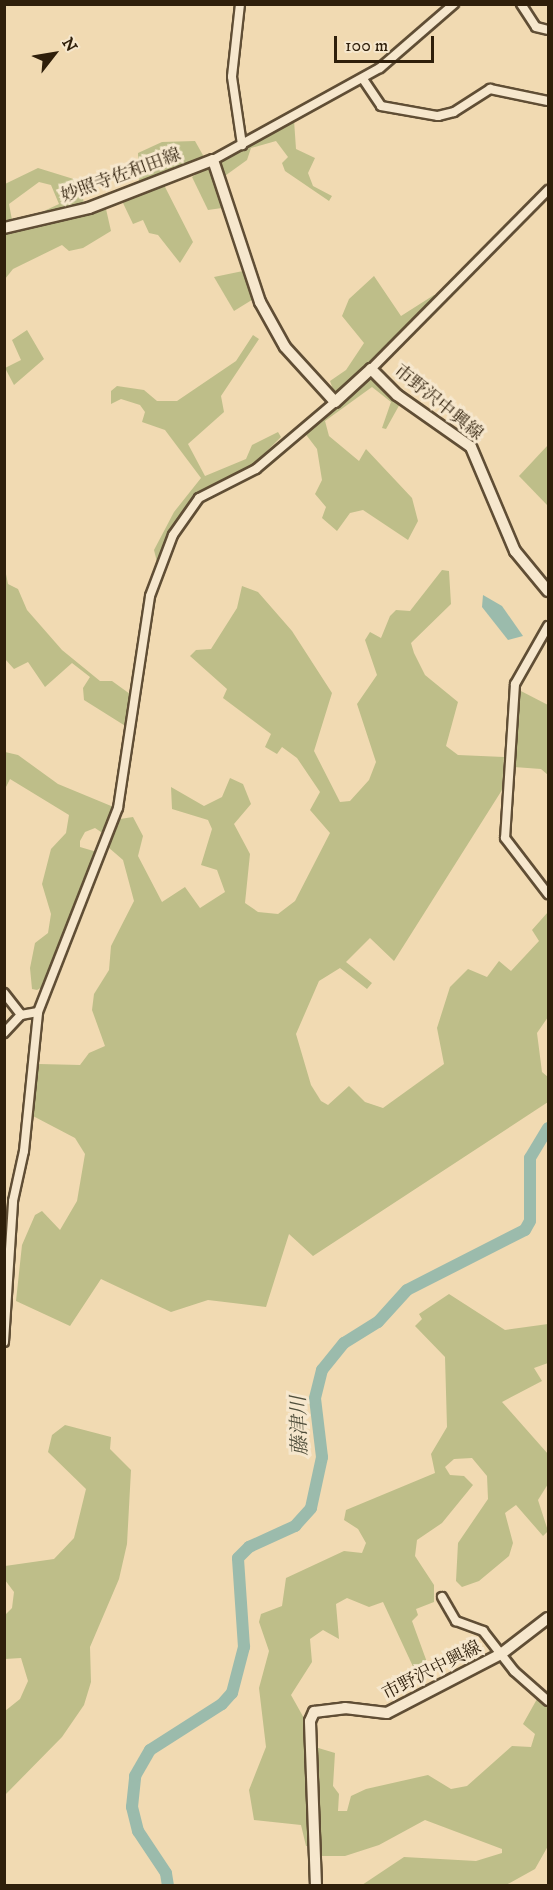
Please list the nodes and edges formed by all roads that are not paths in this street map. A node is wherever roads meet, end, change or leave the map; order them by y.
1 (240, 4) edge
2 (454, 4) edge
3 (521, 4) edge
4 (549, 30) edge
5 (363, 79) junction
6 (549, 101) edge
7 (242, 145) junction
8 (213, 160) junction
9 (549, 190) edge
10 (4, 228) edge
11 (371, 369) junction
12 (335, 402) junction
13 (549, 591) edge
14 (549, 626) edge
15 (549, 894) edge
16 (4, 993) edge
17 (38, 1012) junction
18 (21, 1015) junction
19 (4, 1033) edge
20 (4, 1342) edge
21 (442, 1597) dead end
22 (549, 1618) edge
23 (501, 1654) junction
24 (549, 1701) edge
25 (316, 1886) edge

1 - 7 street
2 - 5 street
3 - 4 street
5 - 6 street
5 - 7 street
7 - 8 street
8 - 10 main road, 妙照寺佐和田線
8 - 12 main road
9 - 11 street
11 - 12 main road, 市野沢中興線
11 - 13 main road, 市野沢中興線
12 - 17 street
14 - 15 street
16 - 18 street
17 - 18 street
17 - 20 street
18 - 19 street
21 - 23 street
22 - 23 main road, 市野沢中興線
23 - 24 street
23 - 25 main road, 市野沢中興線

